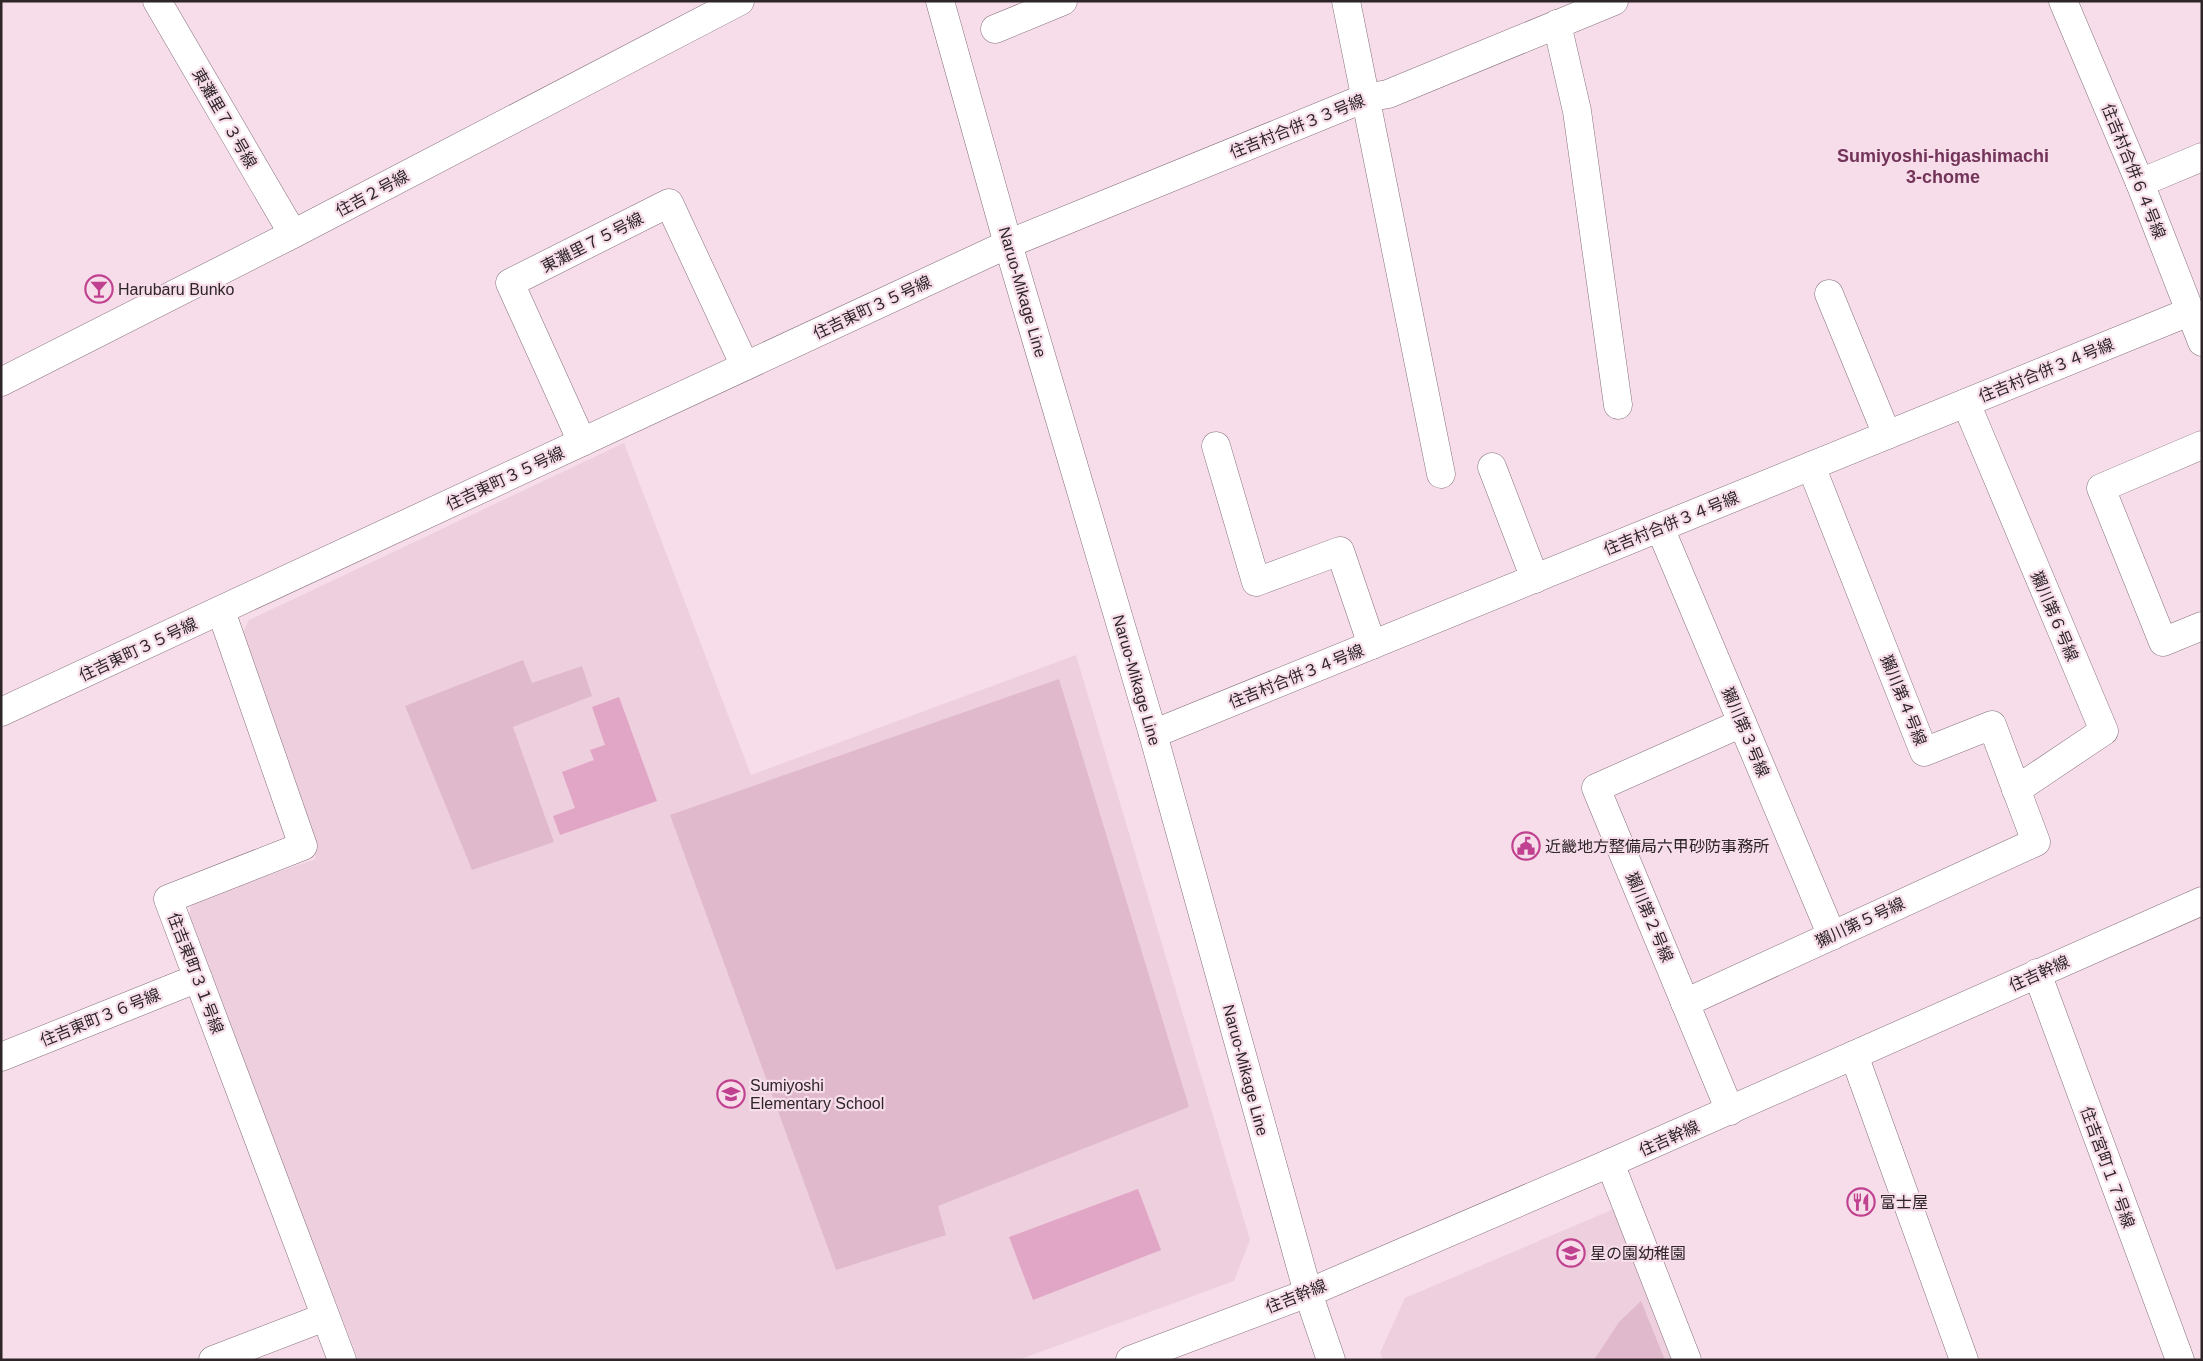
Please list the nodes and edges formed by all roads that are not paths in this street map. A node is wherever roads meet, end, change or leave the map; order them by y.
1 (157, 1) edge
2 (740, 1) edge
3 (940, 1) edge
4 (1064, 1) edge
5 (1346, 1) edge
6 (2063, 1) edge
7 (1612, 2) edge
8 (1557, 24) junction
9 (995, 29) dead end
10 (1365, 98) junction
11 (2202, 157) edge
12 (2140, 183) junction
13 (293, 234) junction
14 (1008, 244) junction
15 (1829, 294) dead end
16 (2189, 312) junction
17 (2202, 342) edge
18 (745, 366) junction
19 (1, 382) edge
20 (1966, 403) junction
21 (1618, 405) dead end
22 (1887, 435) junction
23 (582, 442) junction
24 (2202, 445) edge
25 (1216, 446) dead end
26 (1811, 466) junction
27 (1492, 467) dead end
28 (1440, 474) dead end
29 (1660, 528) junction
30 (1535, 579) junction
31 (221, 611) junction
32 (2202, 626) edge
33 (1372, 645) junction
34 (1, 712) edge
35 (1742, 723) junction
36 (1153, 734) junction
37 (2016, 790) junction
38 (2036, 842) joint
39 (2202, 901) edge
40 (1832, 936) junction
41 (2037, 974) junction
42 (198, 978) junction
43 (1685, 1003) junction
44 (1854, 1055) junction
45 (1, 1057) edge
46 (1730, 1111) junction
47 (1610, 1163) junction
48 (1308, 1293) junction
49 (325, 1317) junction
50 (213, 1360) edge
51 (342, 1360) edge
52 (1130, 1360) edge
53 (1331, 1360) edge
54 (1687, 1360) edge
55 (1964, 1360) edge
56 (2180, 1360) edge

1 - 13 street, 東灘里７３号線
2 - 13 street, 住吉２号線
3 - 14 street, Naruo-Mikage Line
4 - 9 street
5 - 10 street
6 - 12 street, 住吉村合併６４号線
7 - 8 street, 住吉村合併３３号線
8 - 10 street, 住吉村合併３３号線
8 - 21 street
10 - 14 street, 住吉村合併３３号線
10 - 28 street
11 - 12 street
12 - 16 street, 住吉村合併６４号線
13 - 19 street, 住吉２号線
14 - 18 street, 住吉東町３５号線
14 - 36 street, Naruo-Mikage Line
15 - 22 street
16 - 17 street, 住吉村合併６４号線
16 - 20 street, 住吉村合併３４号線
18 - 23 street, 住吉東町３５号線
18 - 23 street, 東灘里７５号線
20 - 22 street, 住吉村合併３４号線
20 - 37 street, 獺川第６号線
22 - 26 street, 住吉村合併３４号線
23 - 31 street, 住吉東町３５号線
24 - 32 street
25 - 33 street
26 - 29 street, 住吉村合併３４号線
26 - 37 street, 獺川第４号線
27 - 30 street
29 - 30 street, 住吉村合併３４号線
29 - 35 street, 獺川第３号線
30 - 33 street, 住吉村合併３４号線
31 - 34 street, 住吉東町３５号線
31 - 42 street, 住吉東町３１号線
33 - 36 street, 住吉村合併３４号線
35 - 40 street, 獺川第３号線
35 - 43 street, 獺川第２号線
36 - 48 street, Naruo-Mikage Line
37 - 38 street, 獺川第４号線
38 - 40 street, 獺川第５号線
39 - 41 street, 住吉幹線
40 - 43 street, 獺川第５号線
41 - 44 street, 住吉幹線
41 - 56 street, 住吉宮町１７号線
42 - 45 street, 住吉東町３６号線
42 - 49 street, 住吉東町３１号線
43 - 46 street, 獺川第２号線
44 - 46 street, 住吉幹線
44 - 55 street
46 - 47 street, 住吉幹線
47 - 48 street, 住吉幹線
47 - 54 street
48 - 52 street, 住吉幹線
48 - 53 street, Naruo-Mikage Line
49 - 50 street
49 - 51 street, 住吉東町３１号線

